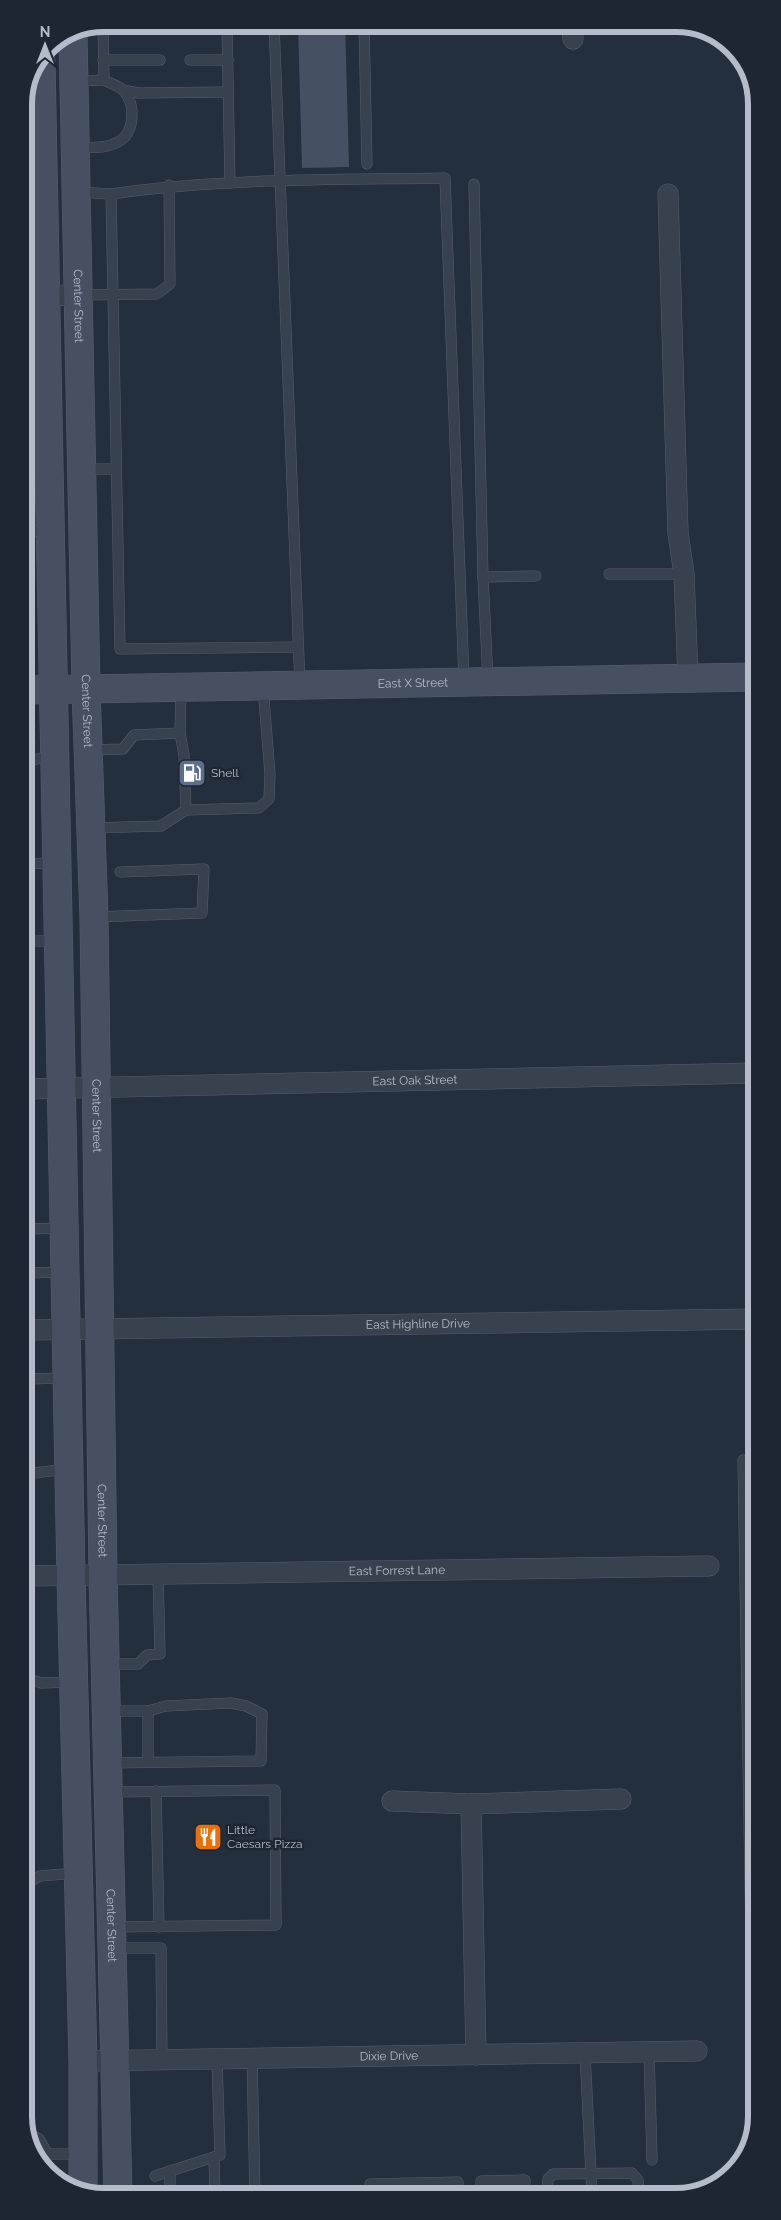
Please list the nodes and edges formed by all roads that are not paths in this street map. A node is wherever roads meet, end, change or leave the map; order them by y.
1 (103, 32) edge
2 (227, 32) edge
3 (274, 32) edge
4 (364, 32) edge
5 (73, 40) edge
6 (103, 60) junction
7 (160, 60) dead end
8 (190, 60) dead end
9 (228, 60) junction
10 (40, 73) edge
11 (104, 80) junction
12 (74, 81) junction
13 (123, 90) junction
14 (228, 92) junction
15 (76, 148) junction
16 (33, 154) edge
17 (368, 164) dead end
18 (280, 181) junction
19 (230, 183) junction
20 (474, 184) dead end
21 (169, 185) junction
22 (77, 192) junction
23 (110, 194) junction
24 (668, 194) dead end
25 (79, 295) junction
26 (112, 295) junction
27 (35, 296) edge
28 (36, 426) edge
29 (82, 469) junction
30 (116, 469) junction
31 (38, 531) edge
32 (609, 574) dead end
33 (684, 574) junction
34 (536, 576) dead end
35 (483, 577) junction
36 (298, 647) junction
37 (748, 677) edge
38 (688, 678) junction
39 (476, 682) junction
40 (300, 685) junction
41 (263, 686) junction
42 (182, 687) junction
43 (70, 689) junction
44 (33, 690) edge
45 (180, 733) junction
46 (88, 750) junction
47 (54, 755) junction
48 (33, 760) edge
49 (186, 810) junction
50 (90, 828) junction
51 (33, 863) edge
52 (56, 864) junction
53 (120, 872) dead end
54 (94, 917) junction
55 (33, 941) edge
56 (58, 941) junction
57 (748, 1073) edge
58 (77, 1088) junction
59 (33, 1089) edge
60 (64, 1228) junction
61 (32, 1229) edge
62 (65, 1272) junction
63 (32, 1273) edge
64 (748, 1319) edge
65 (82, 1329) junction
66 (32, 1330) edge
67 (67, 1378) junction
68 (32, 1379) edge
69 (742, 1460) dead end
70 (68, 1469) junction
71 (32, 1473) edge
72 (709, 1566) dead end
73 (158, 1574) junction
74 (87, 1575) junction
75 (32, 1576) edge
76 (748, 1585) edge
77 (106, 1664) junction
78 (32, 1680) edge
79 (73, 1682) junction
80 (107, 1711) junction
81 (148, 1711) junction
82 (148, 1762) junction
83 (108, 1763) junction
84 (156, 1791) junction
85 (109, 1792) junction
86 (621, 1799) dead end
87 (392, 1800) dead end
88 (471, 1804) junction
89 (78, 1873) junction
90 (110, 1873) junction
91 (32, 1881) edge
92 (158, 1927) junction
93 (112, 1938) junction
94 (649, 2051) junction
95 (697, 2051) dead end
96 (585, 2052) junction
97 (476, 2055) junction
98 (252, 2058) junction
99 (217, 2059) junction
100 (162, 2060) junction
101 (83, 2061) junction
102 (115, 2061) junction
103 (36, 2138) edge
104 (83, 2154) junction
105 (44, 2155) edge
106 (214, 2156) junction
107 (45, 2157) edge
108 (652, 2160) dead end
109 (170, 2171) junction
110 (591, 2174) junction
111 (155, 2176) dead end
112 (84, 2184) edge
113 (118, 2187) edge
114 (170, 2187) edge
115 (215, 2187) edge
116 (255, 2187) edge
117 (370, 2187) edge
118 (458, 2188) edge
119 (481, 2188) edge
120 (525, 2188) edge
121 (547, 2188) edge
122 (592, 2188) edge
123 (638, 2188) edge

1 - 6 lane
2 - 9 lane
3 - 18 lane
4 - 17 lane
5 - 12 main road, Center Street
6 - 7 lane
6 - 11 lane
8 - 9 lane
9 - 14 lane
10 - 16 main road, Center Street
11 - 12 lane
11 - 13 lane
12 - 15 main road, Center Street
13 - 14 lane
13 - 15 lane
14 - 19 lane
15 - 22 main road, Center Street
16 - 27 main road, Center Street
18 - 19 lane
18 - 36 lane
18 - 39 lane
19 - 21 lane
20 - 35 lane
21 - 23 lane
21 - 26 lane
22 - 23 lane
22 - 25 main road, Center Street
23 - 26 lane
24 - 33 street
25 - 26 lane
25 - 27 street
25 - 29 main road, Center Street
26 - 30 lane
27 - 28 main road, Center Street
28 - 31 main road, Center Street
29 - 30 lane
29 - 43 main road, Center Street
30 - 36 lane
31 - 43 main road, Center Street
32 - 33 lane
33 - 38 street
34 - 35 lane
35 - 39 lane
36 - 40 lane
37 - 38 main road, East X Street
38 - 39 main road, East X Street
39 - 40 main road, East X Street
40 - 41 main road, East X Street
41 - 42 main road, East X Street
41 - 49 lane
42 - 43 main road, East X Street
42 - 45 lane
43 - 44 main road, East X Street
43 - 46 main road, Center Street
43 - 47 main road, Center Street
45 - 46 lane
45 - 49 lane
46 - 50 main road, Center Street
47 - 48 lane
47 - 52 main road, Center Street
49 - 50 lane
50 - 54 main road, Center Street
51 - 52 lane
52 - 56 main road, Center Street
53 - 54 lane
54 - 58 main road, Center Street
55 - 56 lane
56 - 58 main road, Center Street
57 - 58 street, East Oak Street
58 - 59 street, East Oak Street
58 - 60 main road, Center Street
58 - 65 main road, Center Street
60 - 61 lane
60 - 62 main road, Center Street
62 - 63 lane
62 - 65 main road, Center Street
64 - 65 street, East Highline Drive
65 - 66 street, East Highline Drive
65 - 67 main road, Center Street
65 - 74 main road, Center Street
67 - 68 lane
67 - 70 main road, Center Street
69 - 76 lane
70 - 71 lane
70 - 74 main road, Center Street
72 - 73 street, East Forrest Lane
73 - 74 street, East Forrest Lane
73 - 77 lane
74 - 75 street, East Forrest Lane
74 - 77 main road, Center Street
74 - 79 main road, Center Street
77 - 80 main road, Center Street
78 - 79 lane
79 - 89 main road, Center Street
80 - 81 lane
80 - 83 main road, Center Street
81 - 82 lane
81 - 82 lane
82 - 83 lane
83 - 85 main road, Center Street
84 - 85 lane
84 - 92 lane
84 - 92 lane
85 - 90 main road, Center Street
86 - 88 street
87 - 88 street
88 - 97 street
89 - 90 main road
89 - 91 lane
89 - 101 main road, Center Street
90 - 93 main road, Center Street
92 - 93 lane
93 - 100 lane
93 - 102 main road, Center Street
94 - 95 street, Dixie Drive
94 - 96 street, Dixie Drive
94 - 108 lane
96 - 97 street, Dixie Drive
96 - 110 lane
97 - 98 street, Dixie Drive
98 - 99 street, Dixie Drive
98 - 116 lane
99 - 100 street, Dixie Drive
99 - 106 lane
100 - 102 street, Dixie Drive
101 - 102 street, Dixie Drive
101 - 104 main road, Center Street
102 - 113 main road, Center Street
103 - 105 lane
104 - 107 lane
104 - 112 main road, Center Street
106 - 109 lane
106 - 115 lane
109 - 111 lane
109 - 114 lane
110 - 121 lane
110 - 122 lane
110 - 123 lane
117 - 118 lane
119 - 120 lane

